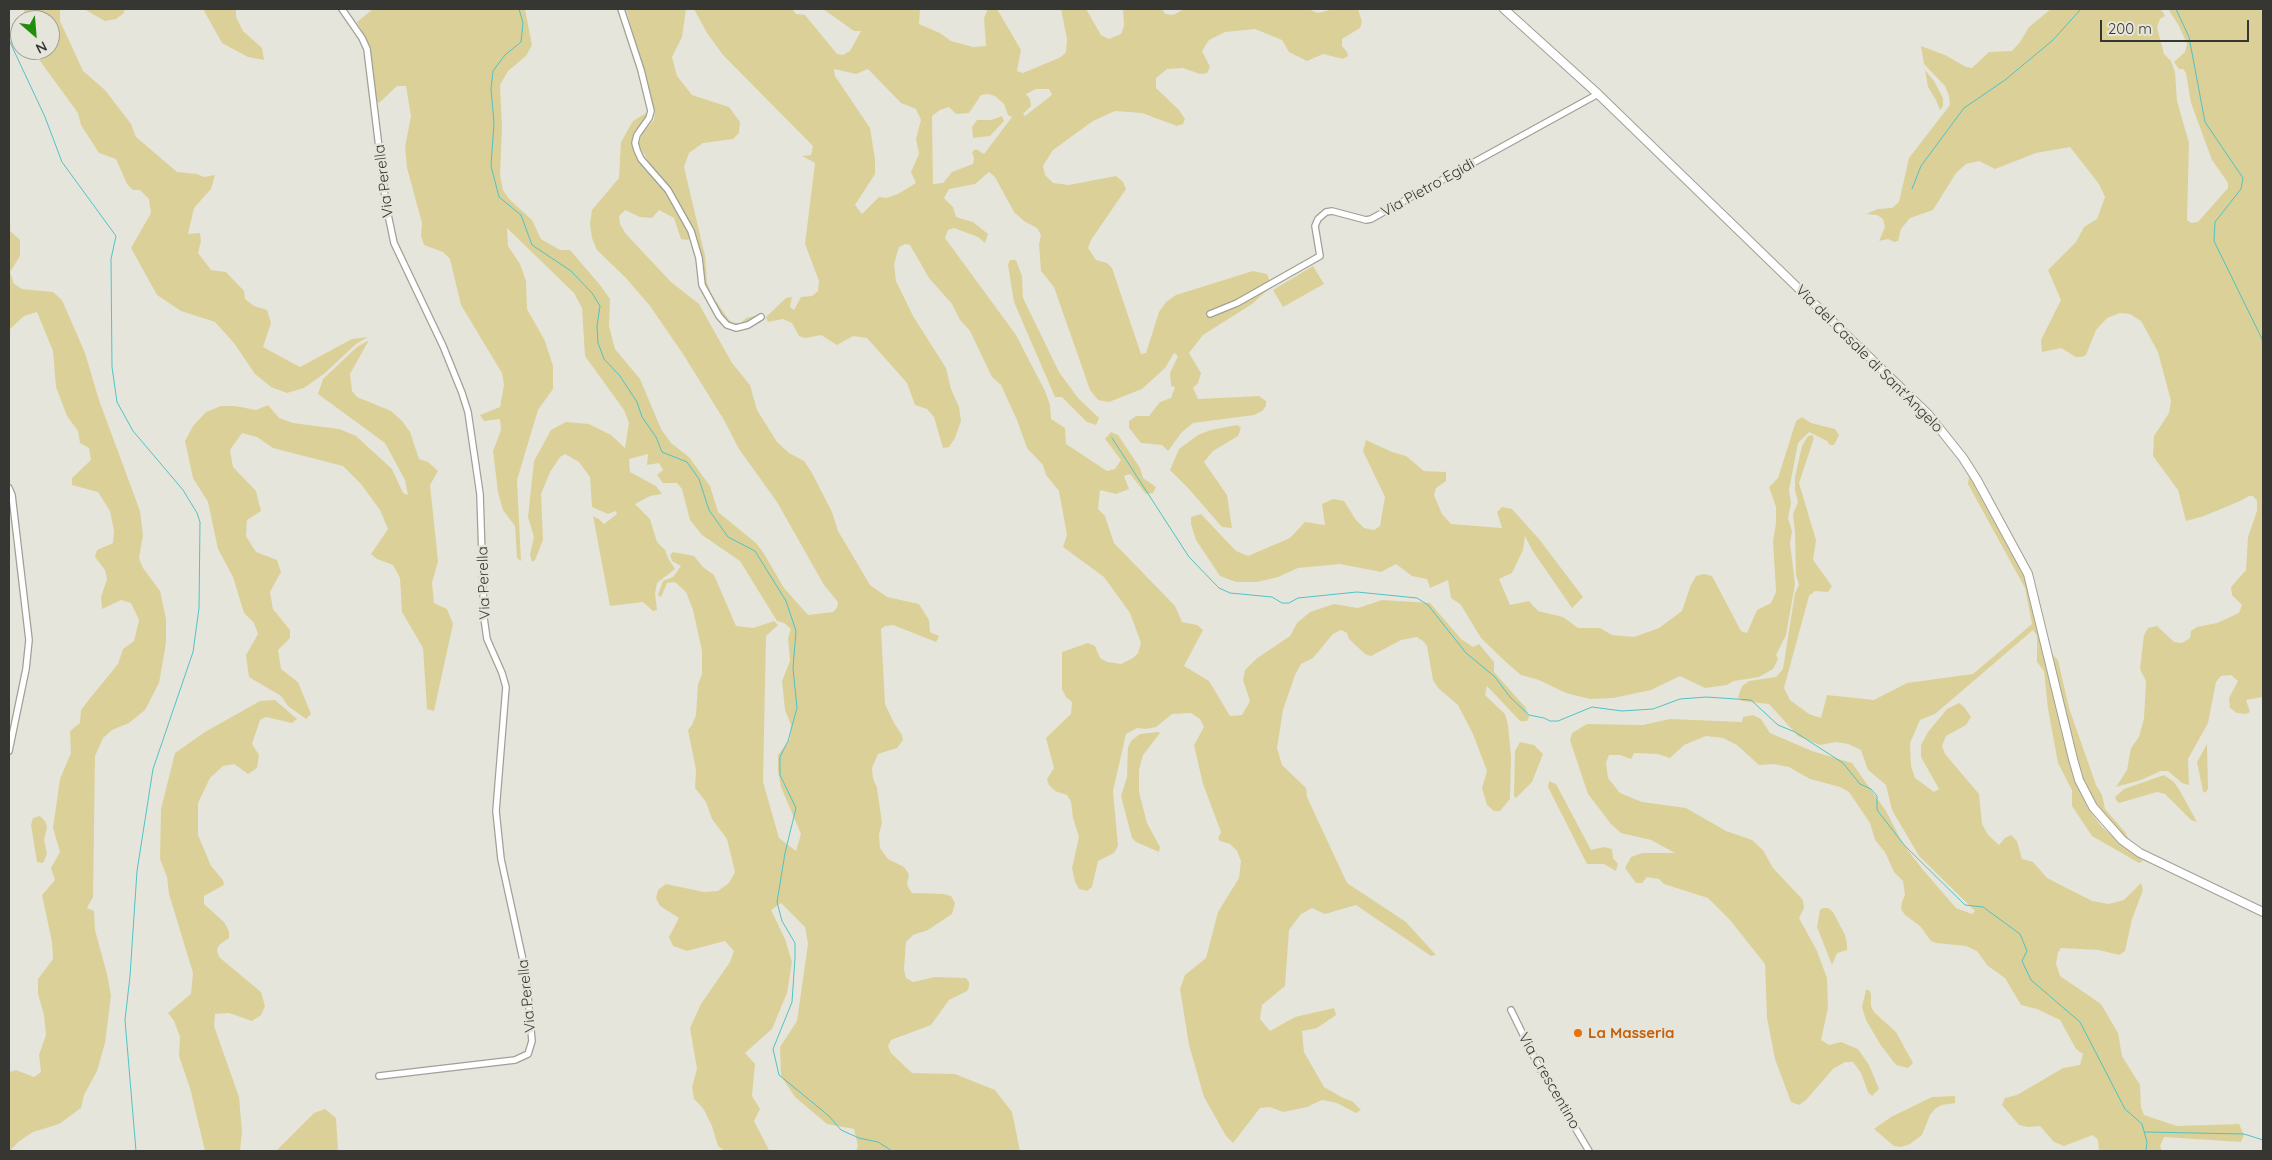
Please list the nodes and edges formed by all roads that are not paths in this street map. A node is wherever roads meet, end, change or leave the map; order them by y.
1 (342, 9) edge
2 (621, 9) edge
3 (1504, 9) edge
4 (1598, 94) junction
5 (1210, 314) dead end
6 (761, 316) dead end
7 (9, 488) edge
8 (9, 750) edge
9 (2263, 912) edge
10 (1511, 1010) dead end
11 (379, 1076) dead end
12 (1589, 1151) edge

1 - 11 street, Via Perella
2 - 6 street
3 - 4 main road, Via del Casale di Sant'Angelo
4 - 5 street, Via Pietro Egidi
4 - 9 main road, Via del Casale di Sant'Angelo
7 - 8 street
10 - 12 street, Via Crescentino

